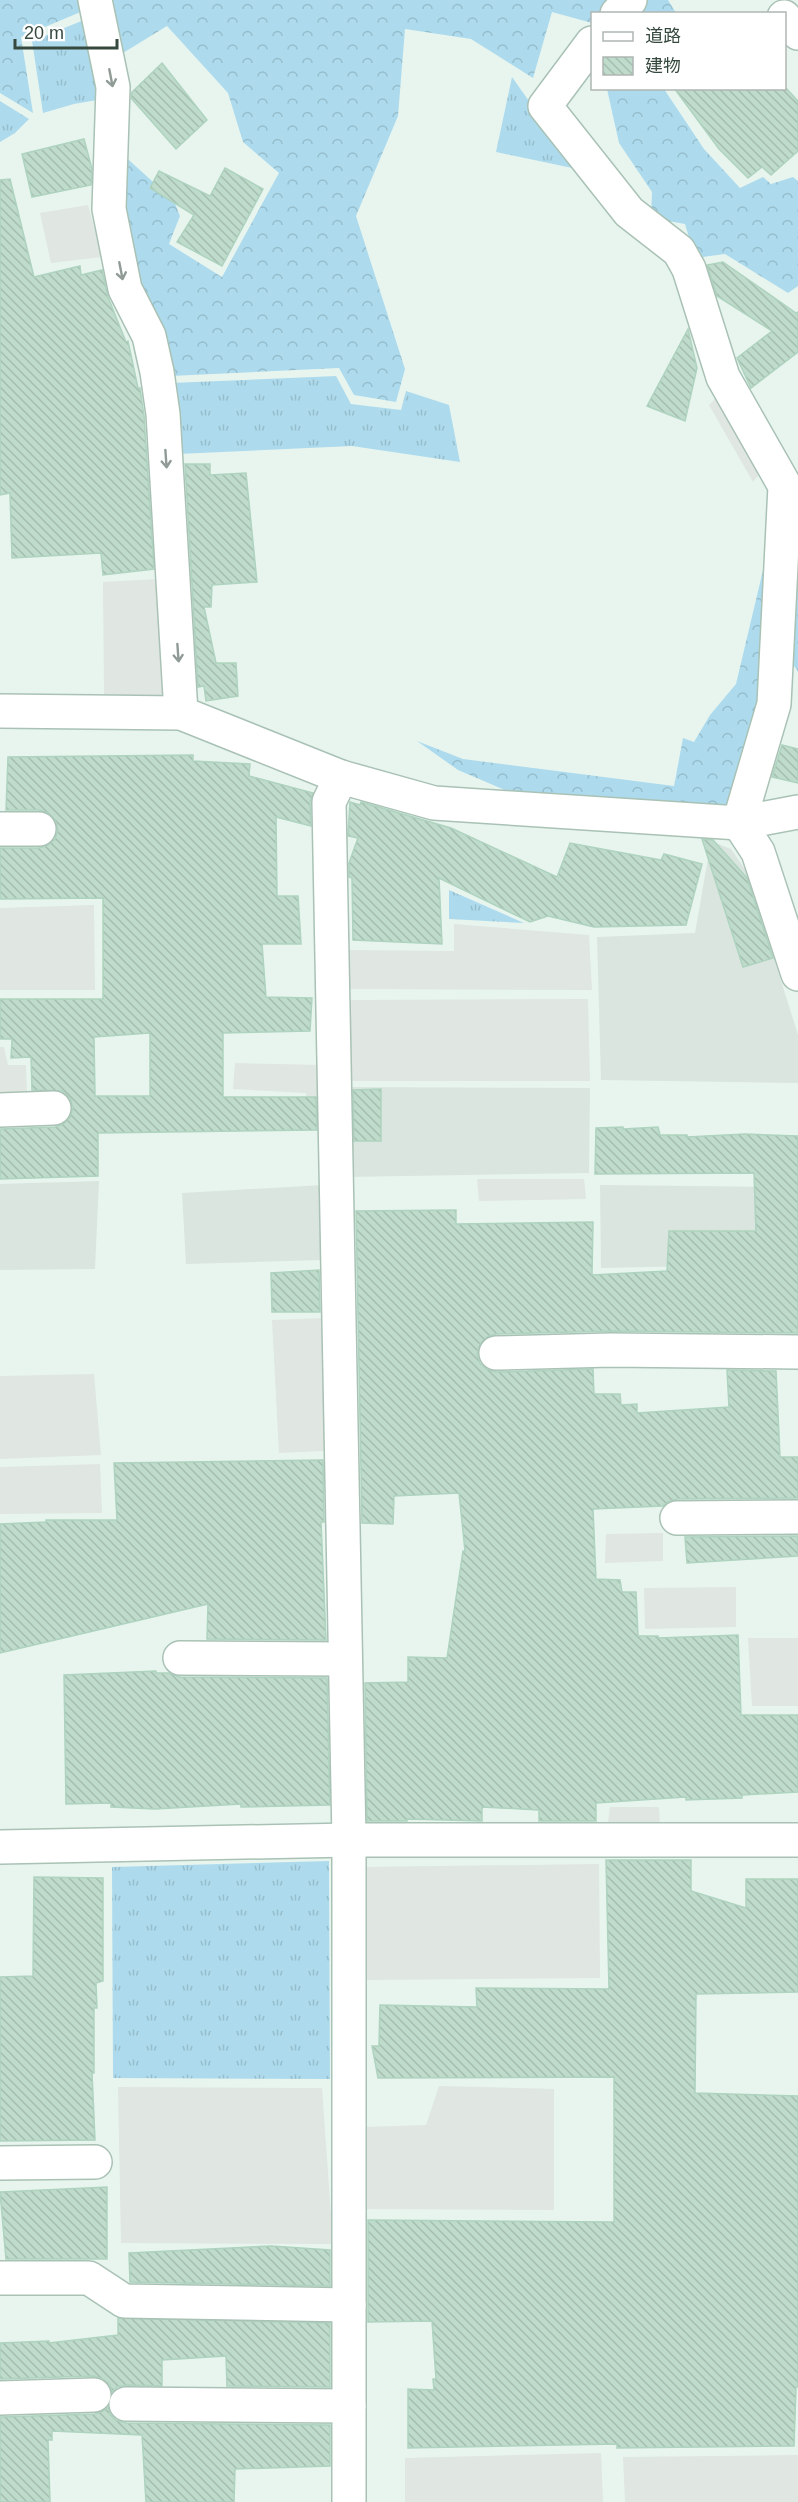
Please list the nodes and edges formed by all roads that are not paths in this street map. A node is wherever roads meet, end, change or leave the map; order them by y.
1 (95, 0) edge
2 (630, 0) edge
3 (770, 0) edge
4 (619, 12) edge
5 (779, 12) edge
6 (786, 19) edge
7 (798, 33) edge
8 (591, 44) edge
9 (0, 711) edge
10 (181, 713) junction
11 (341, 777) junction
12 (795, 813) edge
13 (739, 823) junction
14 (0, 829) edge
15 (39, 830) dead end
16 (798, 974) edge
17 (54, 1108) dead end
18 (0, 1110) edge
19 (798, 1352) edge
20 (495, 1353) dead end
21 (798, 1517) edge
22 (677, 1518) dead end
23 (180, 1658) dead end
24 (345, 1659) junction
25 (349, 1840) junction
26 (798, 1840) edge
27 (0, 1846) edge
28 (95, 2162) dead end
29 (0, 2163) edge
30 (0, 2278) edge
31 (349, 2305) junction
32 (94, 2395) dead end
33 (0, 2398) edge
34 (126, 2404) dead end
35 (349, 2406) junction
36 (349, 2502) edge

1 -> 10 street
2 - 4 street
3 - 5 street
6 - 7 street
8 - 13 street
9 - 10 street
10 - 11 street
11 - 13 street
11 - 24 street
12 - 13 street
13 - 16 street
14 - 15 street
17 - 18 street
19 - 20 street
21 - 22 street
23 - 24 street
24 - 25 street
25 - 26 street
25 - 27 street
25 - 31 street
28 - 29 street
30 - 31 street
31 - 35 street
32 - 33 street
34 - 35 street
35 - 36 street

